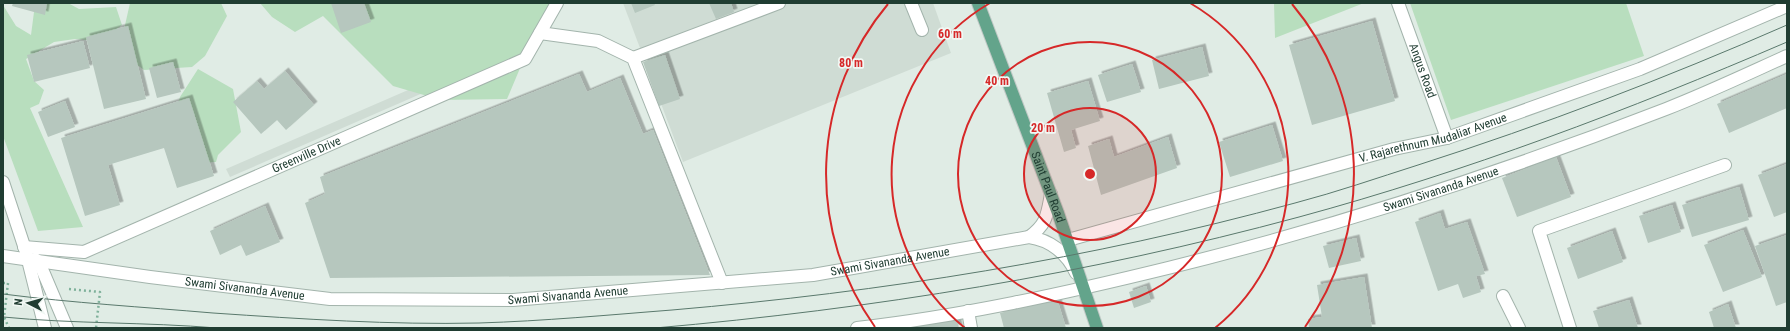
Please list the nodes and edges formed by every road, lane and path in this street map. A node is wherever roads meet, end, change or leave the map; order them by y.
1 (557, 3) edge
2 (780, 3) edge
3 (911, 3) edge
4 (978, 3) edge
5 (1398, 3) edge
6 (1787, 6) edge
7 (922, 30) dead end
8 (540, 33) junction
9 (1787, 56) edge
10 (633, 58) junction
11 (1447, 138) junction
12 (1725, 165) dead end
13 (3, 182) edge
14 (1051, 194) junction
15 (1029, 237) junction
16 (1068, 240) junction
17 (26, 253) junction
18 (3, 256) edge
19 (39, 262) junction
20 (70, 266) junction
21 (3, 282) edge
22 (722, 283) junction
23 (1084, 289) junction
24 (1502, 296) dead end
25 (968, 311) junction
26 (9, 328) edge
27 (45, 328) edge
28 (68, 328) edge
29 (96, 328) edge
30 (857, 328) edge
31 (971, 328) edge
32 (1098, 328) edge
33 (1519, 328) edge
34 (1570, 328) edge

1 - 8 street, Greenville Drive
2 - 10 street
3 - 7 street
4 - 14 main road, Saint Paul Road
5 - 11 street, Angus Road
6 - 11 street, V. Rajarethnum Mudaliar Avenue
8 - 10 street
8 - 17 street, Greenville Drive
9 - 23 street, Swami Sivananda Avenue
10 - 22 street
11 - 16 street, V. Rajarethnum Mudaliar Avenue
12 - 34 street
13 - 17 street
14 - 15 street
14 - 16 main road, Saint Paul Road
15 - 22 street, Swami Sivananda Avenue
15 - 23 street, Swami Sivananda Avenue
16 - 23 main road, Saint Paul Road
17 - 18 street, Greenville Drive
17 - 19 street
17 - 27 street
19 - 20 street, Swami Sivananda Avenue
19 - 28 street
20 - 22 street, Swami Sivananda Avenue
20 - 29 path
21 - 26 path
23 - 25 street, Swami Sivananda Avenue
23 - 32 main road, Saint Paul Road
24 - 33 street
25 - 30 street, Swami Sivananda Avenue
25 - 31 street

